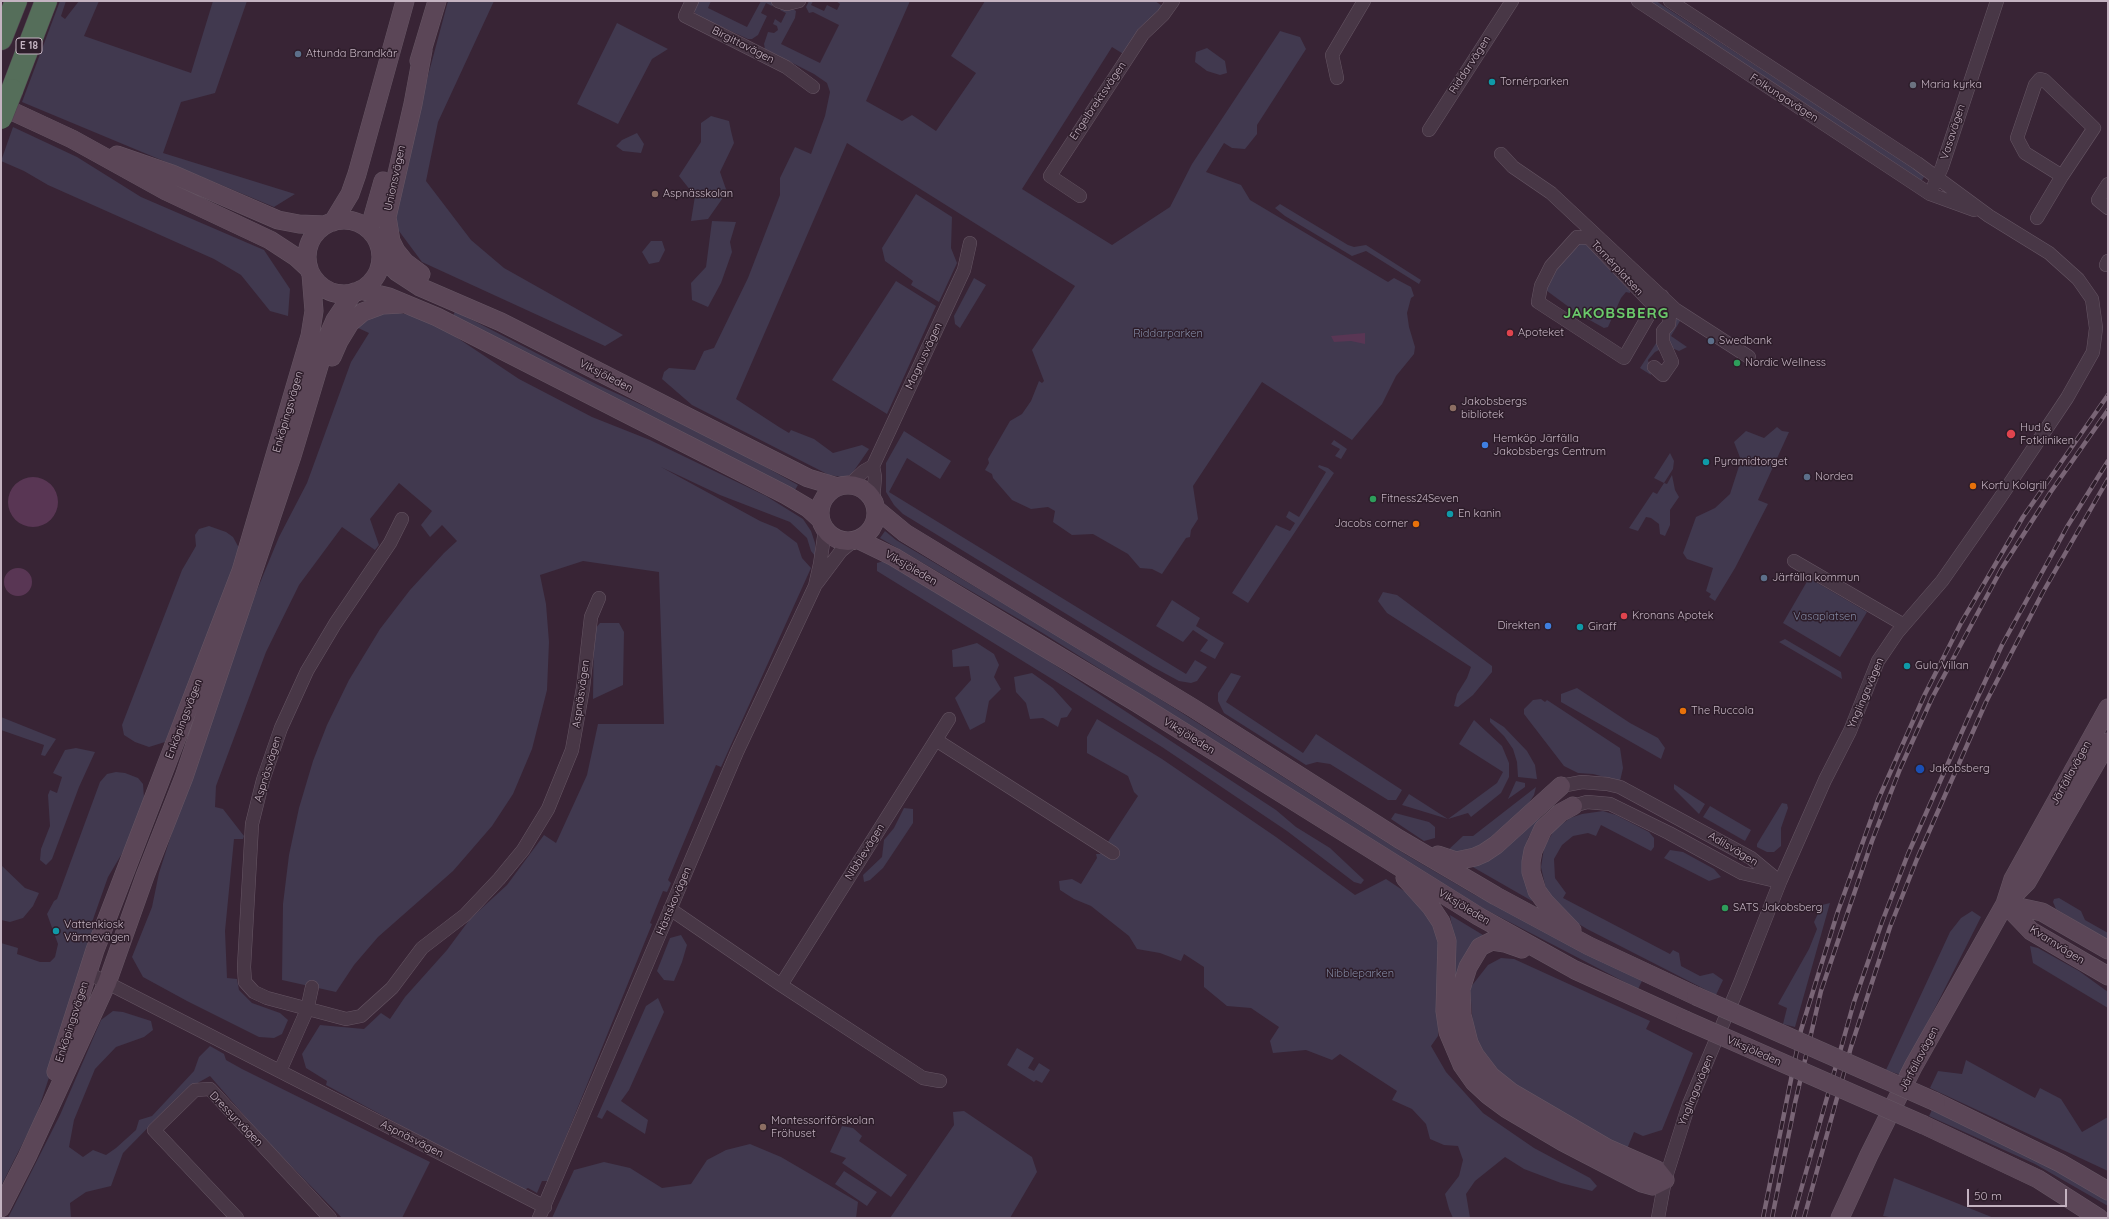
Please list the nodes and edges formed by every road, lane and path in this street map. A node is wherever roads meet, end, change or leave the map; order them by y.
1 (9, 1) edge
2 (16, 1) edge
3 (46, 1) edge
4 (405, 1) edge
5 (437, 1) edge
6 (692, 1) edge
7 (778, 1) edge
8 (799, 1) edge
9 (1173, 1) edge
10 (1364, 1) edge
11 (1512, 1) edge
12 (1638, 1) edge
13 (1670, 1) edge
14 (1997, 1) edge
15 (1, 38) edge
16 (423, 50) junction
17 (1337, 78) dead end
18 (814, 88) dead end
19 (6, 98) edge
20 (1, 118) edge
21 (1429, 130) dead end
22 (72, 140) junction
23 (1501, 154) dead end
24 (2062, 176) junction
25 (1937, 177) junction
26 (2108, 184) edge
27 (1930, 194) junction
28 (1080, 196) dead end
29 (2108, 208) edge
30 (1989, 216) junction
31 (2037, 218) dead end
32 (329, 224) junction
33 (369, 230) junction
34 (970, 243) dead end
35 (381, 256) junction
36 (310, 271) junction
37 (357, 291) junction
38 (1658, 301) junction
39 (406, 304) junction
40 (501, 322) junction
41 (1749, 357) dead end
42 (1654, 367) dead end
43 (292, 456) junction
44 (873, 466) junction
45 (843, 486) junction
46 (875, 505) junction
47 (402, 519) dead end
48 (822, 524) junction
49 (855, 541) junction
50 (1794, 561) dead end
51 (815, 586) junction
52 (599, 598) dead end
53 (1904, 625) junction
54 (2108, 708) edge
55 (949, 719) dead end
56 (936, 740) junction
57 (2108, 742) edge
58 (1561, 786) joint
59 (1572, 806) joint
60 (1399, 839) junction
61 (1113, 853) dead end
62 (1390, 862) junction
63 (1780, 882) junction
64 (2006, 904) junction
65 (670, 909) junction
66 (1589, 946) junction
67 (2108, 950) edge
68 (1575, 970) junction
69 (88, 973) junction
70 (2108, 976) edge
71 (107, 983) junction
72 (781, 985) junction
73 (312, 987) dead end
74 (307, 1010) junction
75 (280, 1071) junction
76 (940, 1081) dead end
77 (28, 1157) junction
78 (2060, 1163) junction
79 (1665, 1180) junction
80 (2108, 1182) edge
81 (2108, 1191) edge
82 (2082, 1206) junction
83 (1, 1208) edge
84 (542, 1212) edge
85 (237, 1218) edge
86 (330, 1218) edge
87 (1658, 1218) edge
88 (1840, 1218) edge
89 (2099, 1218) edge
90 (2108, 1218) edge

1 - 15 highway
2 - 15 highway, E 18
3 - 19 highway, E 18
4 - 32 main road
5 - 16 main road, Unionsvägen
6 - 18 street, Birgittavägen
7 - 8 street
9 - 28 street, Engelbrektsvägen
10 - 17 street
11 - 21 street, Riddarvägen
12 - 27 street, Folkungavägen
13 - 25 street, Folkungavägen
14 - 25 street, Vasavägen
16 - 33 main road, Unionsvägen
16 - 40 main road, Unionsvägen
19 - 20 highway, E 18, bridge
19 - 22 main road
22 - 32 main road
22 - 36 main road
23 - 38 street, Tornérplatsen
24 - 24 street
24 - 31 street
25 - 27 street, Vasavägen
25 - 30 street, Ynglingavägen
26 - 29 street
27 - 30 street, Ynglingavägen
30 - 53 street, Ynglingavägen
32 - 33 main road
32 - 36 main road
33 - 35 main road
34 - 44 street, Magnusvägen
35 - 37 main road
35 - 40 main road, Viksjöleden
36 - 37 main road
36 - 69 main road, Enköpingsvägen
37 - 39 main road
37 - 43 main road, Enköpingsvägen
38 - 38 street, Tornérplatsen
38 - 41 street, Tornérplatsen
38 - 42 street, Tornérplatsen
39 - 43 main road
39 - 48 main road
40 - 45 main road, Viksjöleden
43 - 71 main road, Enköpingsvägen
44 - 45 street, Magnusvägen
44 - 46 street
45 - 46 main road
45 - 48 main road
46 - 49 main road
46 - 60 main road
47 - 74 street, Aspnäsvägen
48 - 49 main road
48 - 51 street, Hästskovägen
49 - 51 street, Hästskovägen
49 - 62 main road, Viksjöleden
50 - 53 street
51 - 65 street, Hästskovägen
52 - 74 street, Aspnäsvägen
53 - 63 street, Ynglingavägen
54 - 64 main road, Järfällavägen
55 - 56 street, Nibblevägen
56 - 61 street
56 - 72 street, Nibblevägen
57 - 64 main road, Järfällavägen
58 - 60 main road
58 - 63 street, Adilsvägen
59 - 63 street, Adilsvägen
59 - 66 main road
60 - 66 main road
62 - 68 main road, Viksjöleden
62 - 79 main road
63 - 79 street, Ynglingavägen
64 - 67 main road, Kvarnvägen
64 - 70 main road, Kvarnvägen
64 - 88 main road, Järfällavägen
65 - 72 street
65 - 84 street, Hästskovägen
66 - 78 main road, bridge
68 - 79 main road
68 - 82 main road, Viksjöleden, bridge
69 - 71 street, Aspnäsvägen
69 - 77 main road, Enköpingsvägen
71 - 75 street, Aspnäsvägen
71 - 77 main road, Enköpingsvägen
72 - 76 street
73 - 74 street
74 - 75 street
75 - 84 street, Aspnäsvägen
77 - 83 main road, Enköpingsvägen
78 - 80 main road
78 - 81 main road
79 - 87 street, Ynglingavägen
82 - 89 main road, Viksjöleden
82 - 90 main road
85 - 86 street, Dressyrvägen

